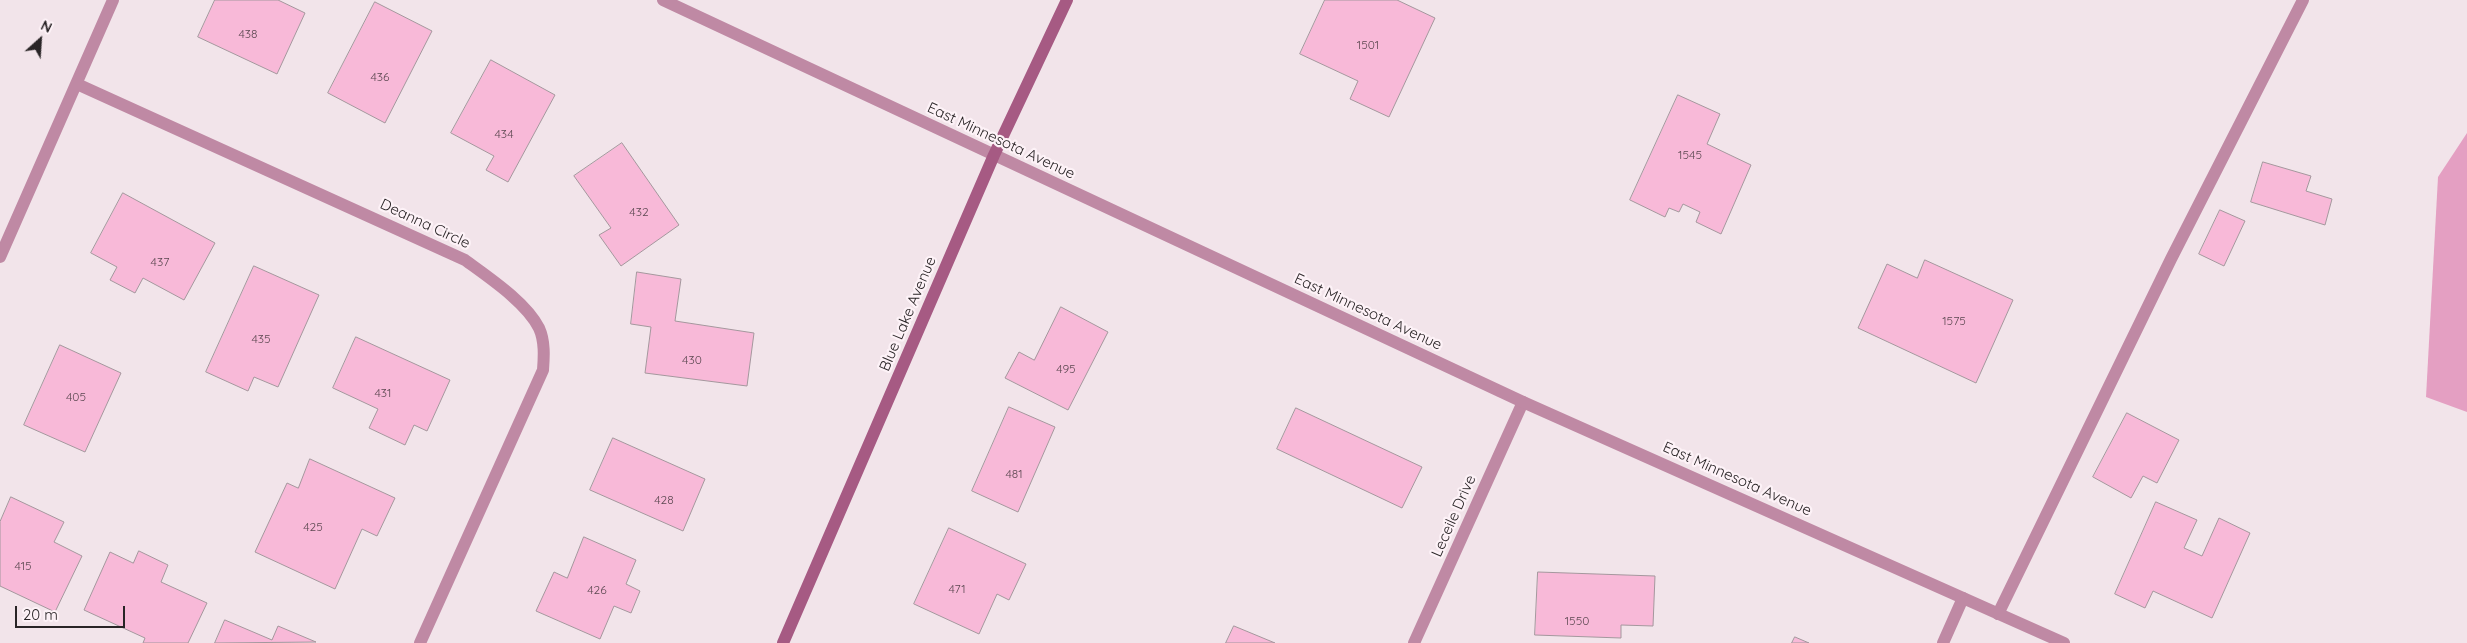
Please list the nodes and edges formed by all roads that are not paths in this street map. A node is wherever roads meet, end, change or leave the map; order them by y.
1 (113, 0) edge
2 (664, 0) edge
3 (1067, 0) edge
4 (2303, 0) edge
5 (77, 84) junction
6 (994, 155) junction
7 (0, 257) edge
8 (1523, 402) junction
9 (1963, 598) junction
10 (1998, 614) junction
11 (420, 643) edge
12 (783, 643) edge
13 (1414, 643) edge
14 (1943, 643) edge
15 (2064, 643) edge

1 - 5 street
2 - 6 street, East Minnesota Avenue
3 - 6 main road, Blue Lake Avenue
4 - 10 street
5 - 7 street
5 - 11 street, Deanna Circle
6 - 8 street, East Minnesota Avenue
6 - 12 main road, Blue Lake Avenue
8 - 9 street, East Minnesota Avenue
8 - 13 street, Leceile Drive
9 - 10 street, East Minnesota Avenue
9 - 14 street
10 - 15 street, East Minnesota Avenue

